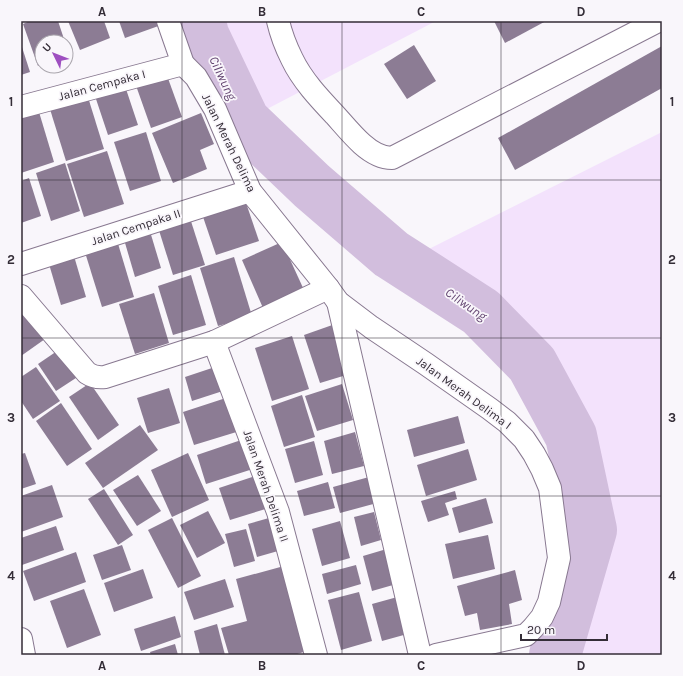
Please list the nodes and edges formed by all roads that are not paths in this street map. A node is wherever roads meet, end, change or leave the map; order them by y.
1 (168, 21) edge
2 (278, 21) edge
3 (658, 21) edge
4 (183, 64) junction
5 (21, 107) edge
6 (250, 191) junction
7 (21, 264) edge
8 (333, 295) junction
9 (21, 296) edge
10 (371, 327) joint
11 (214, 342) junction
12 (21, 639) edge
13 (24, 655) edge
14 (316, 655) edge
15 (420, 655) edge
16 (436, 655) edge

1 - 4 street, Jalan Merah Delima
2 - 3 street
4 - 5 street, Jalan Cempaka I
4 - 6 street, Jalan Merah Delima
6 - 7 street, Jalan Cempaka II
6 - 8 street, Jalan Merah Delima
8 - 10 street, Jalan Merah Delima
8 - 11 street
8 - 15 street
9 - 11 street
10 - 16 street, Jalan Merah Delima I
11 - 14 street, Jalan Merah Delima II
12 - 13 street

